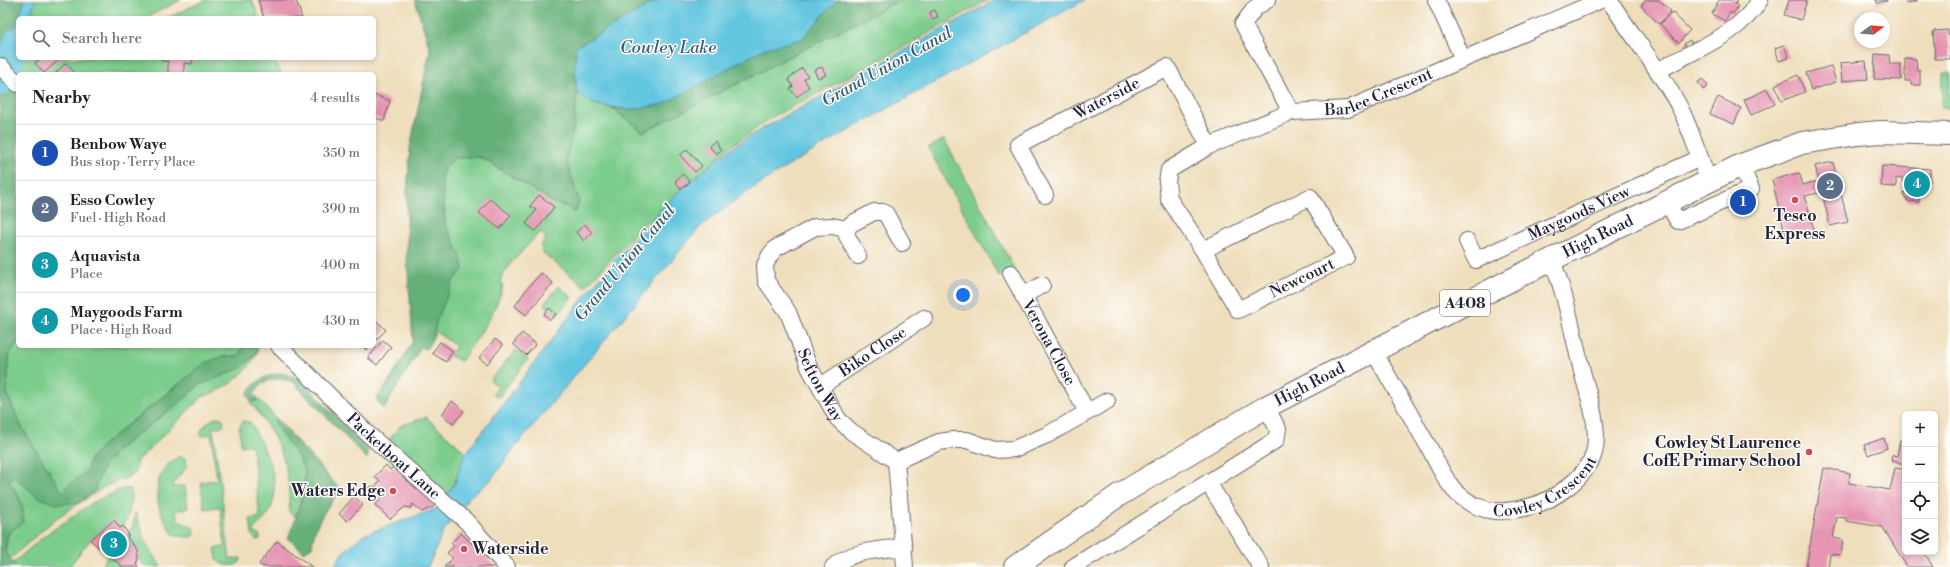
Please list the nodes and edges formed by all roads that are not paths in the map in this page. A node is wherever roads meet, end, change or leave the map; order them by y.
1 (1267, 0) edge
2 (1436, 0) edge
3 (1601, 0) edge
4 (1610, 0) edge
5 (1760, 0) edge
6 (1463, 60) junction
7 (1658, 72) junction
8 (1291, 112) junction
9 (1950, 134) edge
10 (1209, 146) junction
11 (1700, 158) junction
12 (1741, 165) junction
13 (1708, 181) junction
14 (1045, 195) dead end
15 (1666, 201) junction
16 (839, 227) junction
17 (1467, 241) dead end
18 (902, 243) dead end
19 (1203, 250) junction
20 (858, 256) dead end
21 (1551, 259) junction
22 (1010, 273) dead end
23 (1042, 285) dead end
24 (1023, 296) junction
25 (924, 318) dead end
26 (281, 348) edge
27 (1374, 352) junction
28 (821, 386) junction
29 (1107, 401) dead end
30 (1266, 407) junction
31 (1087, 412) junction
32 (896, 461) junction
33 (1209, 484) junction
34 (904, 547) junction
35 (508, 567) edge
36 (833, 567) edge
37 (905, 567) edge
38 (1015, 567) edge
39 (1073, 567) edge
40 (1262, 567) edge

1 - 8 street
2 - 6 street
3 - 6 street, Barlee Crescent
4 - 7 street
5 - 7 street
6 - 8 street, Barlee Crescent
7 - 11 street
8 - 10 street, Newcourt
9 - 12 main road, High Road / A408
10 - 14 street, Waterside
10 - 19 street, Newcourt
11 - 13 street
11 - 17 street, Maygoods View
12 - 13 main road, High Road / A408
12 - 15 street
13 - 15 main road, High Road / A408
15 - 21 main road, High Road / A408
16 - 18 street
16 - 20 street
16 - 28 street, Sefton Way
19 - 19 street, Newcourt
21 - 27 main road, High Road / A408
21 - 27 street, Cowley Crescent
22 - 24 street, Verona Close
23 - 24 street
24 - 31 street, Verona Close
25 - 28 street, Biko Close
26 - 35 street, Packetboat Lane
27 - 30 main road, High Road / A408
28 - 32 street, Sefton Way
29 - 31 street
30 - 33 street, High Road
30 - 38 main road, High Road / A408
31 - 32 street
32 - 34 street
33 - 39 street, High Road
33 - 40 street
34 - 36 street
34 - 37 street

